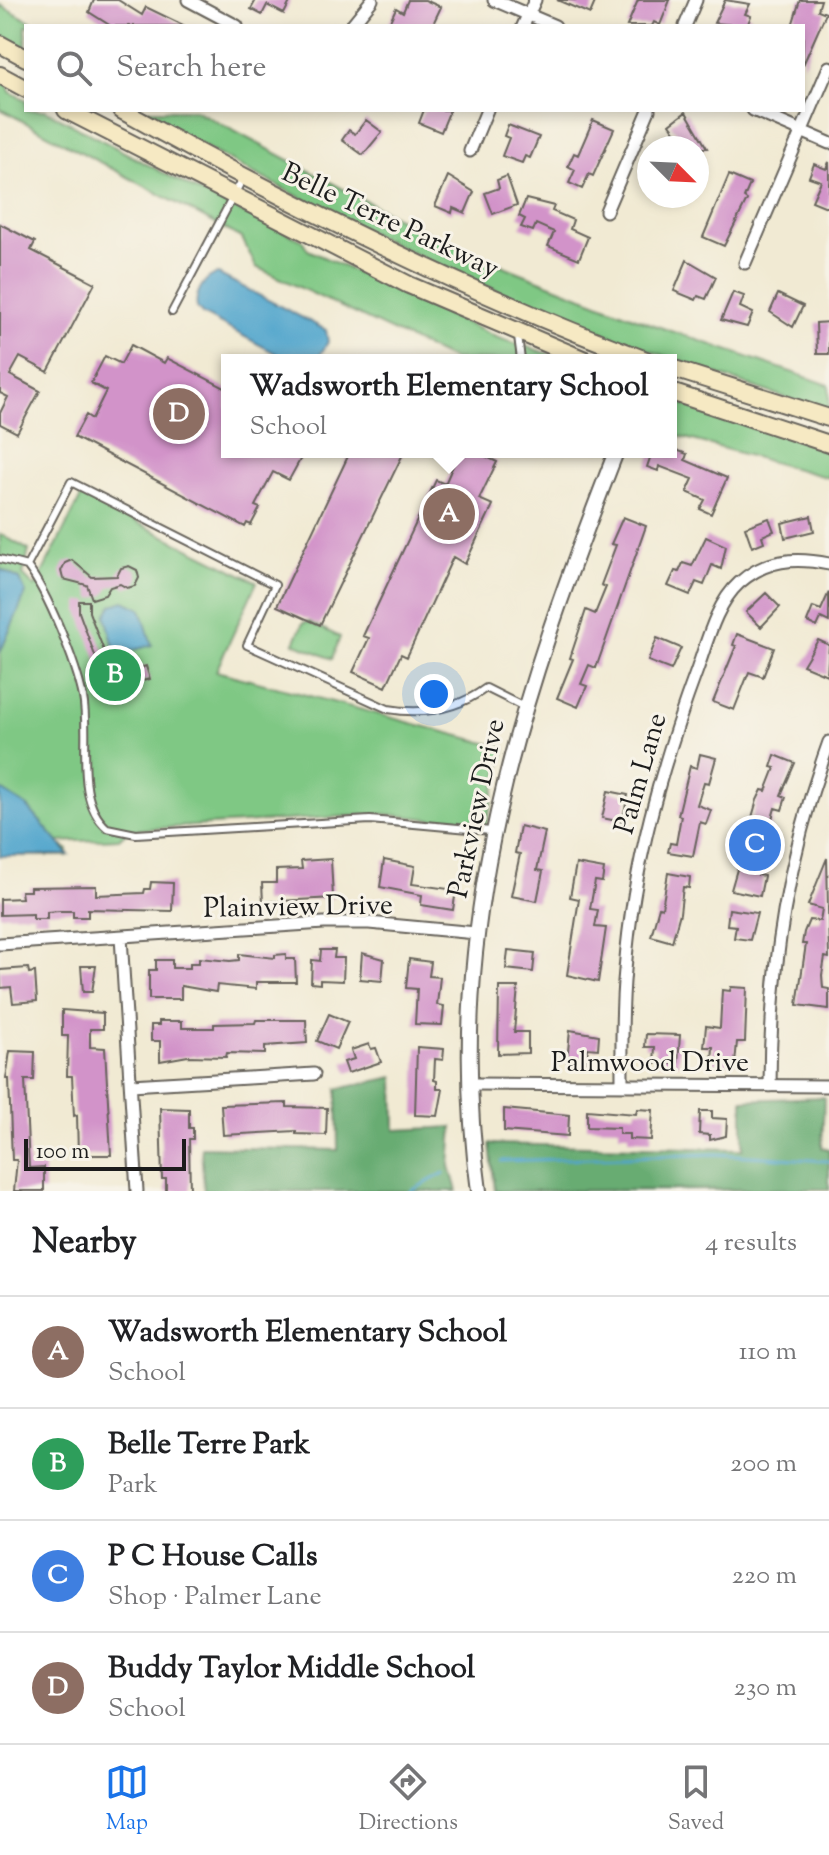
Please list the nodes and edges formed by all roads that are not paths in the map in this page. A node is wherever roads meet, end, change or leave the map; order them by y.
1 (188, 0) edge
2 (372, 0) edge
3 (494, 0) edge
4 (535, 0) edge
5 (696, 0) edge
6 (526, 20) edge
7 (233, 24) edge
8 (353, 24) edge
9 (686, 24) edge
10 (0, 44) edge
11 (24, 57) edge
12 (829, 67) edge
13 (0, 75) edge
14 (24, 88) edge
15 (70, 112) edge
16 (125, 112) edge
17 (486, 112) edge
18 (648, 112) edge
19 (758, 112) edge
20 (802, 131) junction
21 (829, 143) edge
22 (470, 151) dead end
23 (243, 178) junction
24 (233, 197) junction
25 (606, 211) dead end
26 (745, 263) dead end
27 (172, 312) dead end
28 (517, 332) junction
29 (520, 354) edge
30 (570, 354) edge
31 (632, 354) edge
32 (677, 370) edge
33 (677, 394) edge
34 (829, 418) edge
35 (829, 444) edge
36 (614, 458) edge
37 (0, 559) edge
38 (829, 564) edge
39 (27, 566) junction
40 (524, 707) junction
41 (829, 742) edge
42 (491, 831) junction
43 (476, 933) junction
44 (121, 937) junction
45 (0, 944) edge
46 (314, 1074) dead end
47 (470, 1084) junction
48 (131, 1085) junction
49 (622, 1085) junction
50 (770, 1086) junction
51 (829, 1086) edge
52 (137, 1191) edge
53 (479, 1191) edge

1 - 7 street
2 - 8 street
3 - 6 street
4 - 6 street
5 - 9 street
10 - 11 main road
12 - 20 street
13 - 14 main road
15 - 24 main road, Belle Terre Parkway
16 - 23 main road, Belle Terre Parkway
17 - 22 street
18 - 25 street
19 - 20 street
20 - 21 street
20 - 26 street
23 - 24 lane
23 - 31 main road, Belle Terre Parkway
24 - 27 lane
24 - 28 main road, Belle Terre Parkway
28 - 29 lane
28 - 30 main road, Belle Terre Parkway
32 - 34 main road
33 - 35 main road
36 - 40 street, Parkview Drive
37 - 39 lane
38 - 49 street, Palm Lane
39 - 40 lane
39 - 42 lane
40 - 42 street, Parkview Drive
41 - 50 street
42 - 43 street, Parkview Drive
43 - 44 street, Plainview Drive
43 - 47 street, Parkview Drive
44 - 45 street, Plainview Drive
44 - 48 street
46 - 48 street
47 - 49 street, Palmwood Drive
47 - 53 street, Parkview Drive
48 - 52 street
49 - 50 street, Palmwood Drive
50 - 51 street, Palmwood Drive

